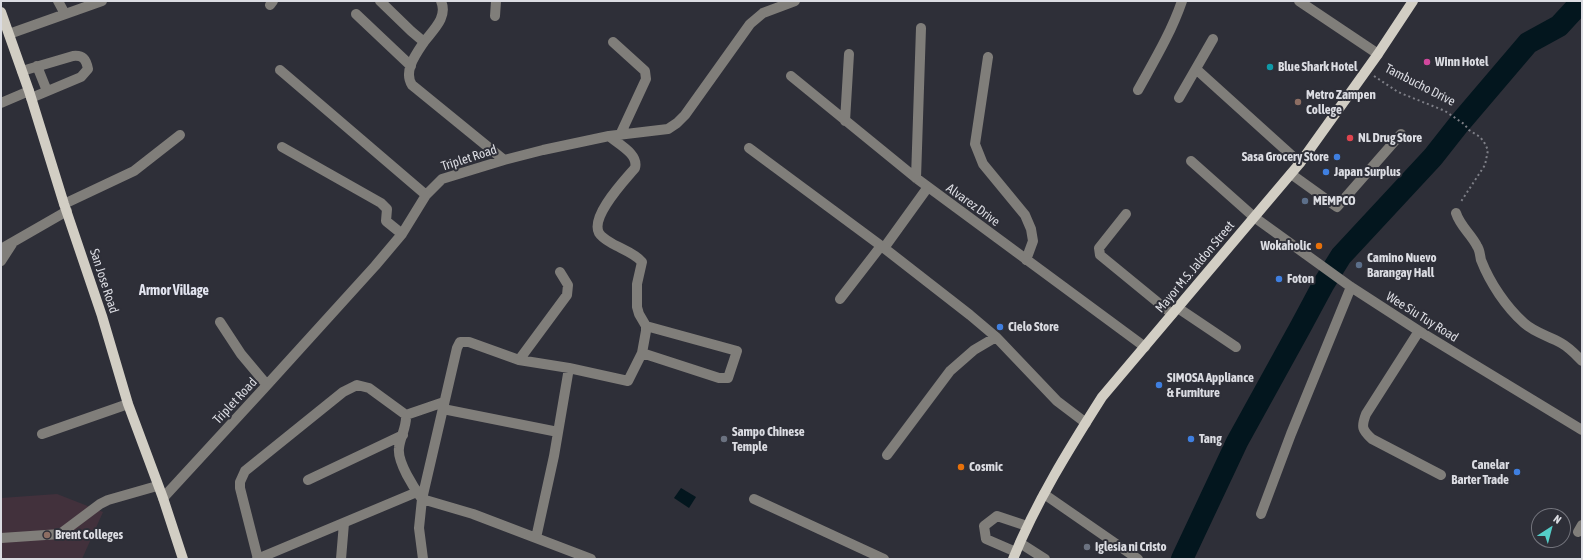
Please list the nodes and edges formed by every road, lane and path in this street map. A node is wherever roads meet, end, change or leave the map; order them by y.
1 (58, 1) edge
2 (102, 1) edge
3 (380, 1) edge
4 (441, 1) edge
5 (496, 1) edge
6 (795, 1) edge
7 (1182, 1) edge
8 (1299, 1) edge
9 (1413, 1) edge
10 (1, 12) edge
11 (65, 14) junction
12 (356, 14) dead end
13 (495, 16) dead end
14 (921, 28) dead end
15 (9, 34) junction
16 (1213, 39) dead end
17 (424, 42) junction
18 (614, 42) dead end
19 (849, 54) dead end
20 (1378, 54) junction
21 (988, 56) dead end
22 (37, 66) junction
23 (411, 66) junction
24 (1196, 69) junction
25 (280, 70) dead end
26 (22, 71) junction
27 (1366, 71) junction
28 (791, 76) dead end
29 (1138, 90) dead end
30 (47, 91) junction
31 (30, 94) junction
32 (1179, 98) dead end
33 (1, 103) edge
34 (845, 121) junction
35 (1401, 134) dead end
36 (180, 135) dead end
37 (620, 135) junction
38 (609, 136) junction
39 (282, 147) dead end
40 (749, 148) dead end
41 (504, 160) junction
42 (1191, 161) dead end
43 (1300, 163) junction
44 (1291, 174) junction
45 (916, 178) junction
46 (928, 188) junction
47 (426, 195) junction
48 (66, 208) junction
49 (1456, 213) joint
50 (1126, 214) dead end
51 (1254, 217) junction
52 (402, 234) junction
53 (13, 242) junction
54 (882, 247) junction
55 (1, 249) edge
56 (1026, 260) junction
57 (1, 261) edge
58 (560, 272) dead end
59 (1352, 287) junction
60 (840, 299) dead end
61 (1175, 311) junction
62 (220, 322) dead end
63 (646, 326) junction
64 (1419, 331) junction
65 (996, 337) junction
66 (1145, 346) junction
67 (1236, 347) dead end
68 (642, 353) junction
69 (519, 360) junction
70 (1582, 361) edge
71 (569, 368) junction
72 (268, 385) junction
73 (128, 404) junction
74 (444, 406) junction
75 (406, 415) junction
76 (1086, 423) junction
77 (1582, 430) edge
78 (558, 432) junction
79 (42, 434) dead end
80 (403, 435) junction
81 (887, 455) dead end
82 (1440, 475) dead end
83 (308, 480) dead end
84 (157, 486) junction
85 (1044, 494) junction
86 (420, 495) junction
87 (162, 498) junction
88 (754, 499) dead end
89 (1261, 514) dead end
90 (344, 523) junction
91 (1027, 526) junction
92 (1, 538) edge
93 (536, 538) junction
94 (1016, 551) edge
95 (864, 555) edge
96 (183, 559) edge
97 (258, 559) edge
98 (341, 559) edge
99 (423, 559) edge
100 (591, 559) edge
101 (884, 559) edge
102 (1045, 559) edge
103 (1138, 559) edge

1 - 11 street
2 - 11 street
3 - 17 street
4 - 17 street
5 - 13 street
6 - 37 street, Triplet Road
7 - 29 street
8 - 20 street
9 - 20 main road, Mayor M.S. Jaldon Street
10 - 15 main road, San Jose Road
11 - 15 street
12 - 23 street
14 - 45 street
15 - 26 main road, San Jose Road
16 - 24 street
17 - 23 street
18 - 37 street
19 - 34 street
20 - 27 main road, Mayor M.S. Jaldon Street
21 - 56 street
22 - 26 street
22 - 30 street
22 - 30 street
23 - 41 street
24 - 32 street
24 - 43 street
25 - 47 street
26 - 31 main road, San Jose Road
27 - 43 main road, Mayor M.S. Jaldon Street
27 - 49 path, Tambucho Drive
28 - 34 street, Alvarez Drive
30 - 31 street
31 - 33 street
31 - 48 main road, San Jose Road
34 - 45 street, Alvarez Drive
35 - 44 street
36 - 48 street
37 - 38 street, Triplet Road
38 - 41 street, Triplet Road
38 - 63 street
39 - 52 street
40 - 54 street
41 - 47 street, Triplet Road
42 - 51 street, Wee Siu Tuy Road
43 - 44 main road, Mayor M.S. Jaldon Street
44 - 51 main road, Mayor M.S. Jaldon Street
45 - 46 street, Alvarez Drive
46 - 54 street
46 - 56 street, Alvarez Drive
47 - 52 street, Triplet Road
48 - 53 street
48 - 73 main road, San Jose Road
49 - 70 street
50 - 61 street
51 - 59 street, Wee Siu Tuy Road
51 - 61 main road, Mayor M.S. Jaldon Street
52 - 72 street, Triplet Road
53 - 55 street
53 - 57 street
54 - 60 street
54 - 65 street
56 - 66 street, Alvarez Drive
58 - 69 street
59 - 64 street, Wee Siu Tuy Road
59 - 89 street
61 - 66 main road, Mayor M.S. Jaldon Street
61 - 67 street
62 - 72 street
63 - 68 street
63 - 68 street
64 - 77 street, Wee Siu Tuy Road
64 - 82 street
65 - 76 street
65 - 81 street
66 - 76 main road, Mayor M.S. Jaldon Street
68 - 71 street
69 - 71 street
69 - 74 street
71 - 78 street
72 - 87 street, Triplet Road
73 - 79 street
73 - 84 main road, San Jose Road
74 - 75 street
74 - 78 street
74 - 86 street
75 - 80 street
75 - 97 street
76 - 85 main road, Mayor M.S. Jaldon Street
78 - 93 street
80 - 83 street
80 - 86 street
84 - 87 main road, San Jose Road
84 - 92 street
85 - 91 main road, Mayor M.S. Jaldon Street
85 - 103 street
86 - 90 street
86 - 93 street
86 - 99 street
87 - 96 main road, San Jose Road
88 - 95 street
90 - 97 street
90 - 98 street
91 - 94 main road, Mayor M.S. Jaldon Street
91 - 94 street
93 - 100 street
94 - 102 street
95 - 101 street

